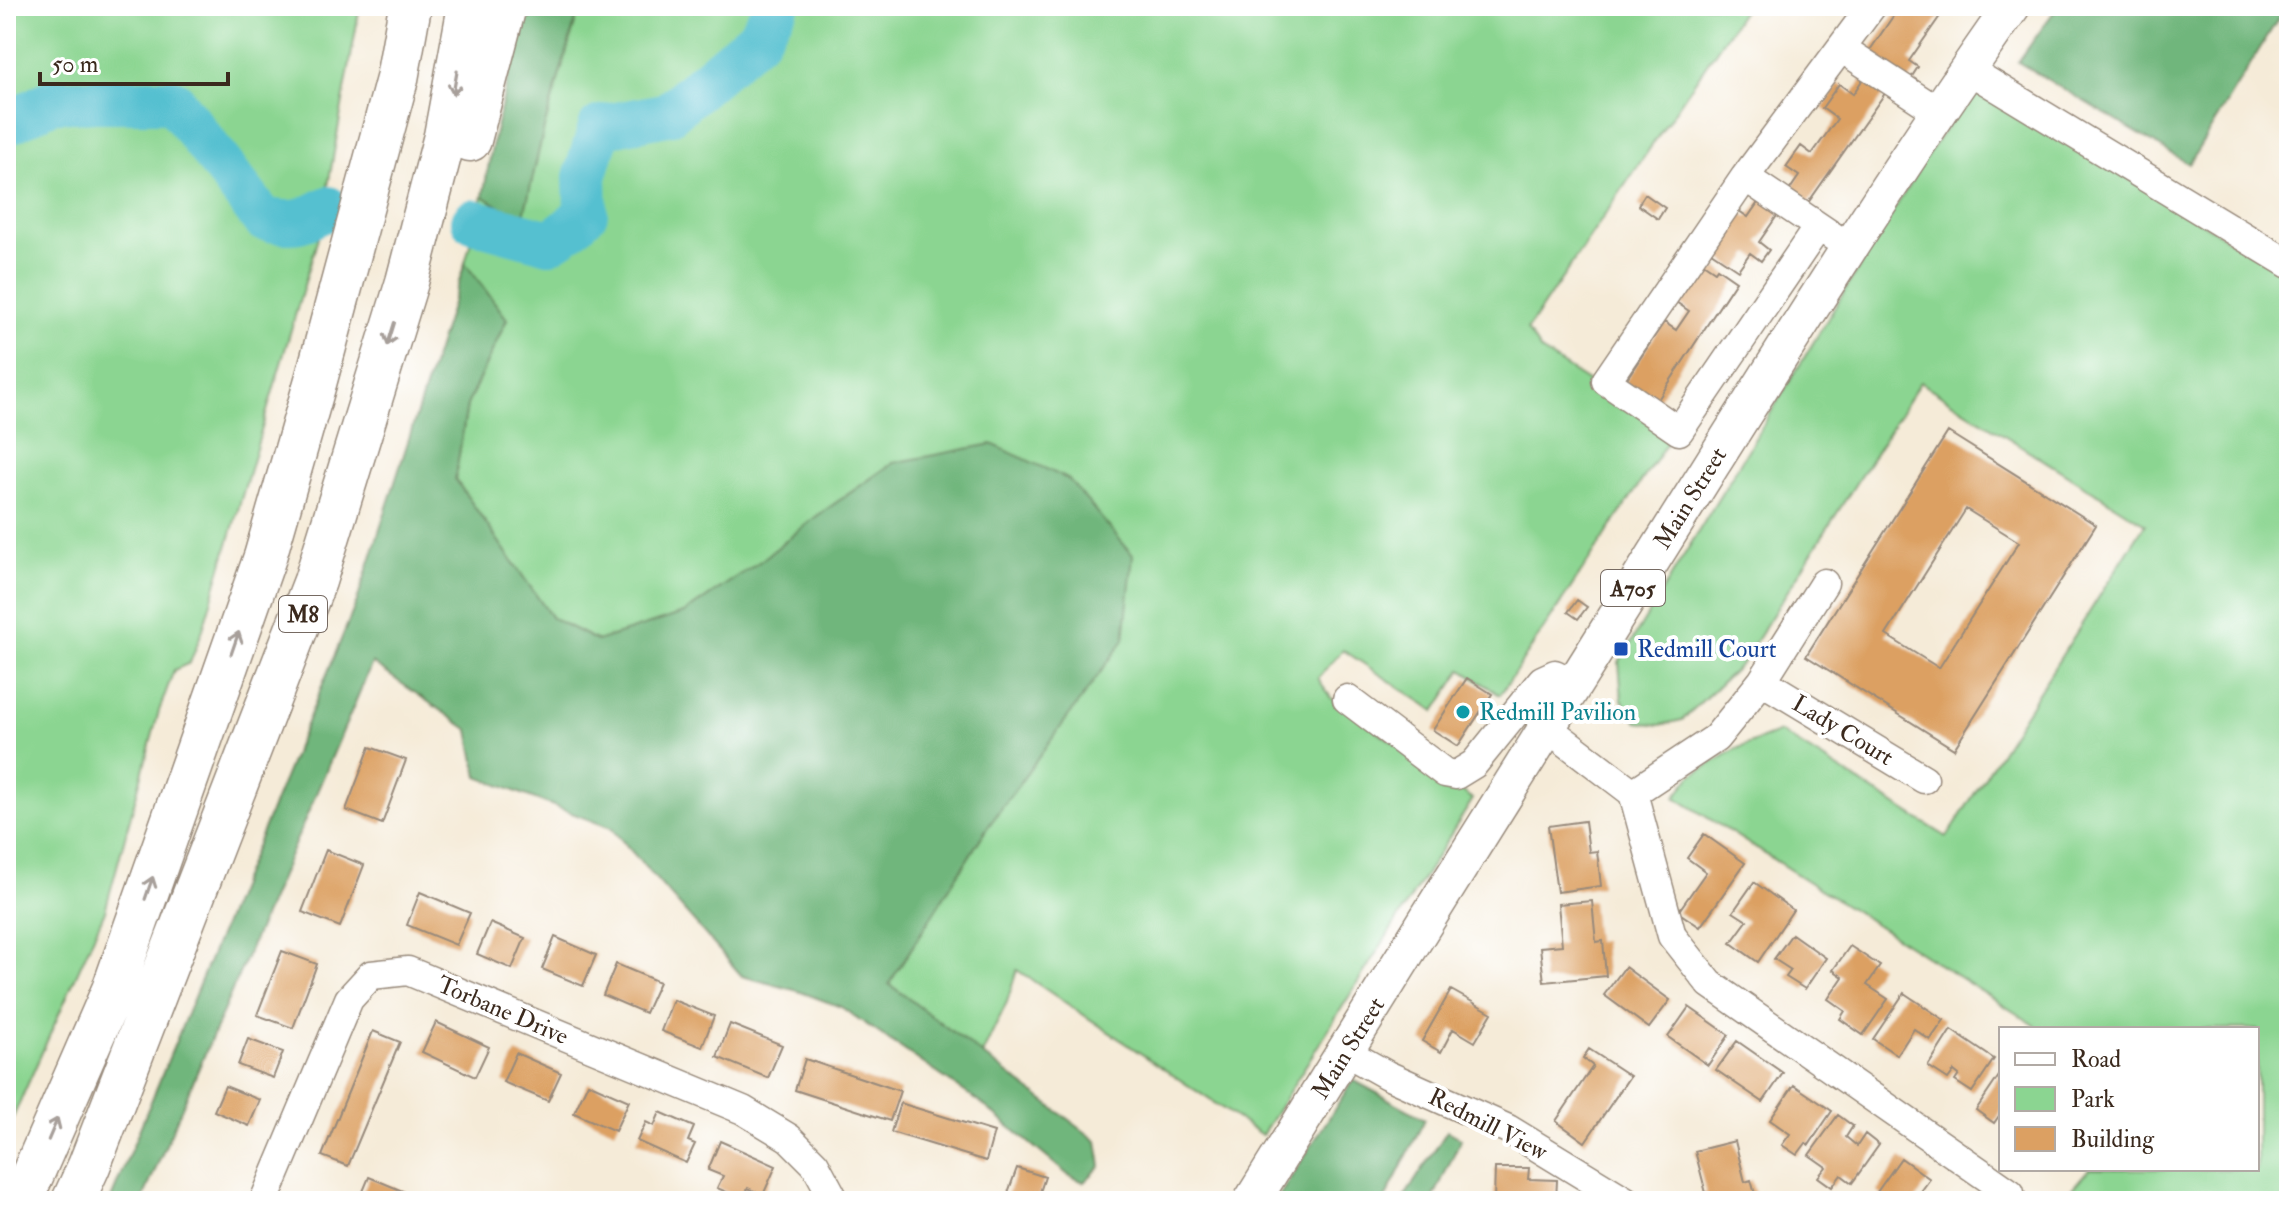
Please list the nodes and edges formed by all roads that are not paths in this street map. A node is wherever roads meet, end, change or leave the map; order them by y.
1 (381, 6) edge
2 (410, 6) edge
3 (469, 6) edge
4 (505, 6) edge
5 (1872, 6) edge
6 (2012, 6) edge
7 (1841, 48) junction
8 (1967, 69) junction
9 (1939, 112) junction
10 (1745, 177) junction
11 (1818, 227) junction
12 (1849, 247) junction
13 (2289, 264) edge
14 (316, 380) junction
15 (1824, 583) dead end
16 (1762, 681) junction
17 (1573, 683) junction
18 (1347, 699) dead end
19 (1545, 726) junction
20 (1924, 779) dead end
21 (1633, 793) junction
22 (1346, 1052) junction
23 (81, 1183) edge
24 (1259, 1190) edge
25 (2010, 1193) dead end
26 (21, 1201) edge
27 (264, 1201) edge
28 (835, 1201) edge
29 (1626, 1201) edge

1 - 14 highway, M8
2 - 14 highway, M8
3 -> 23 highway, M8
4 - 23 highway, M8
5 - 7 street
6 - 8 main road, Main Street / A705
7 - 9 street
7 - 10 street
8 - 9 main road, Main Street / A705
8 - 13 street
9 - 12 main road, Main Street / A705
10 - 11 street
10 - 11 street
11 - 12 street
12 - 17 main road, Main Street / A705
26 -> 14 highway, M8
15 - 16 street
16 - 20 street, Lady Court
16 - 21 street
17 - 18 street
17 - 19 main road, Main Street / A705
19 - 21 street
19 - 22 main road, Main Street / A705
21 - 25 street
22 - 24 main road, Main Street / A705
22 - 29 street, Redmill View
27 - 28 street, Torbane Drive

